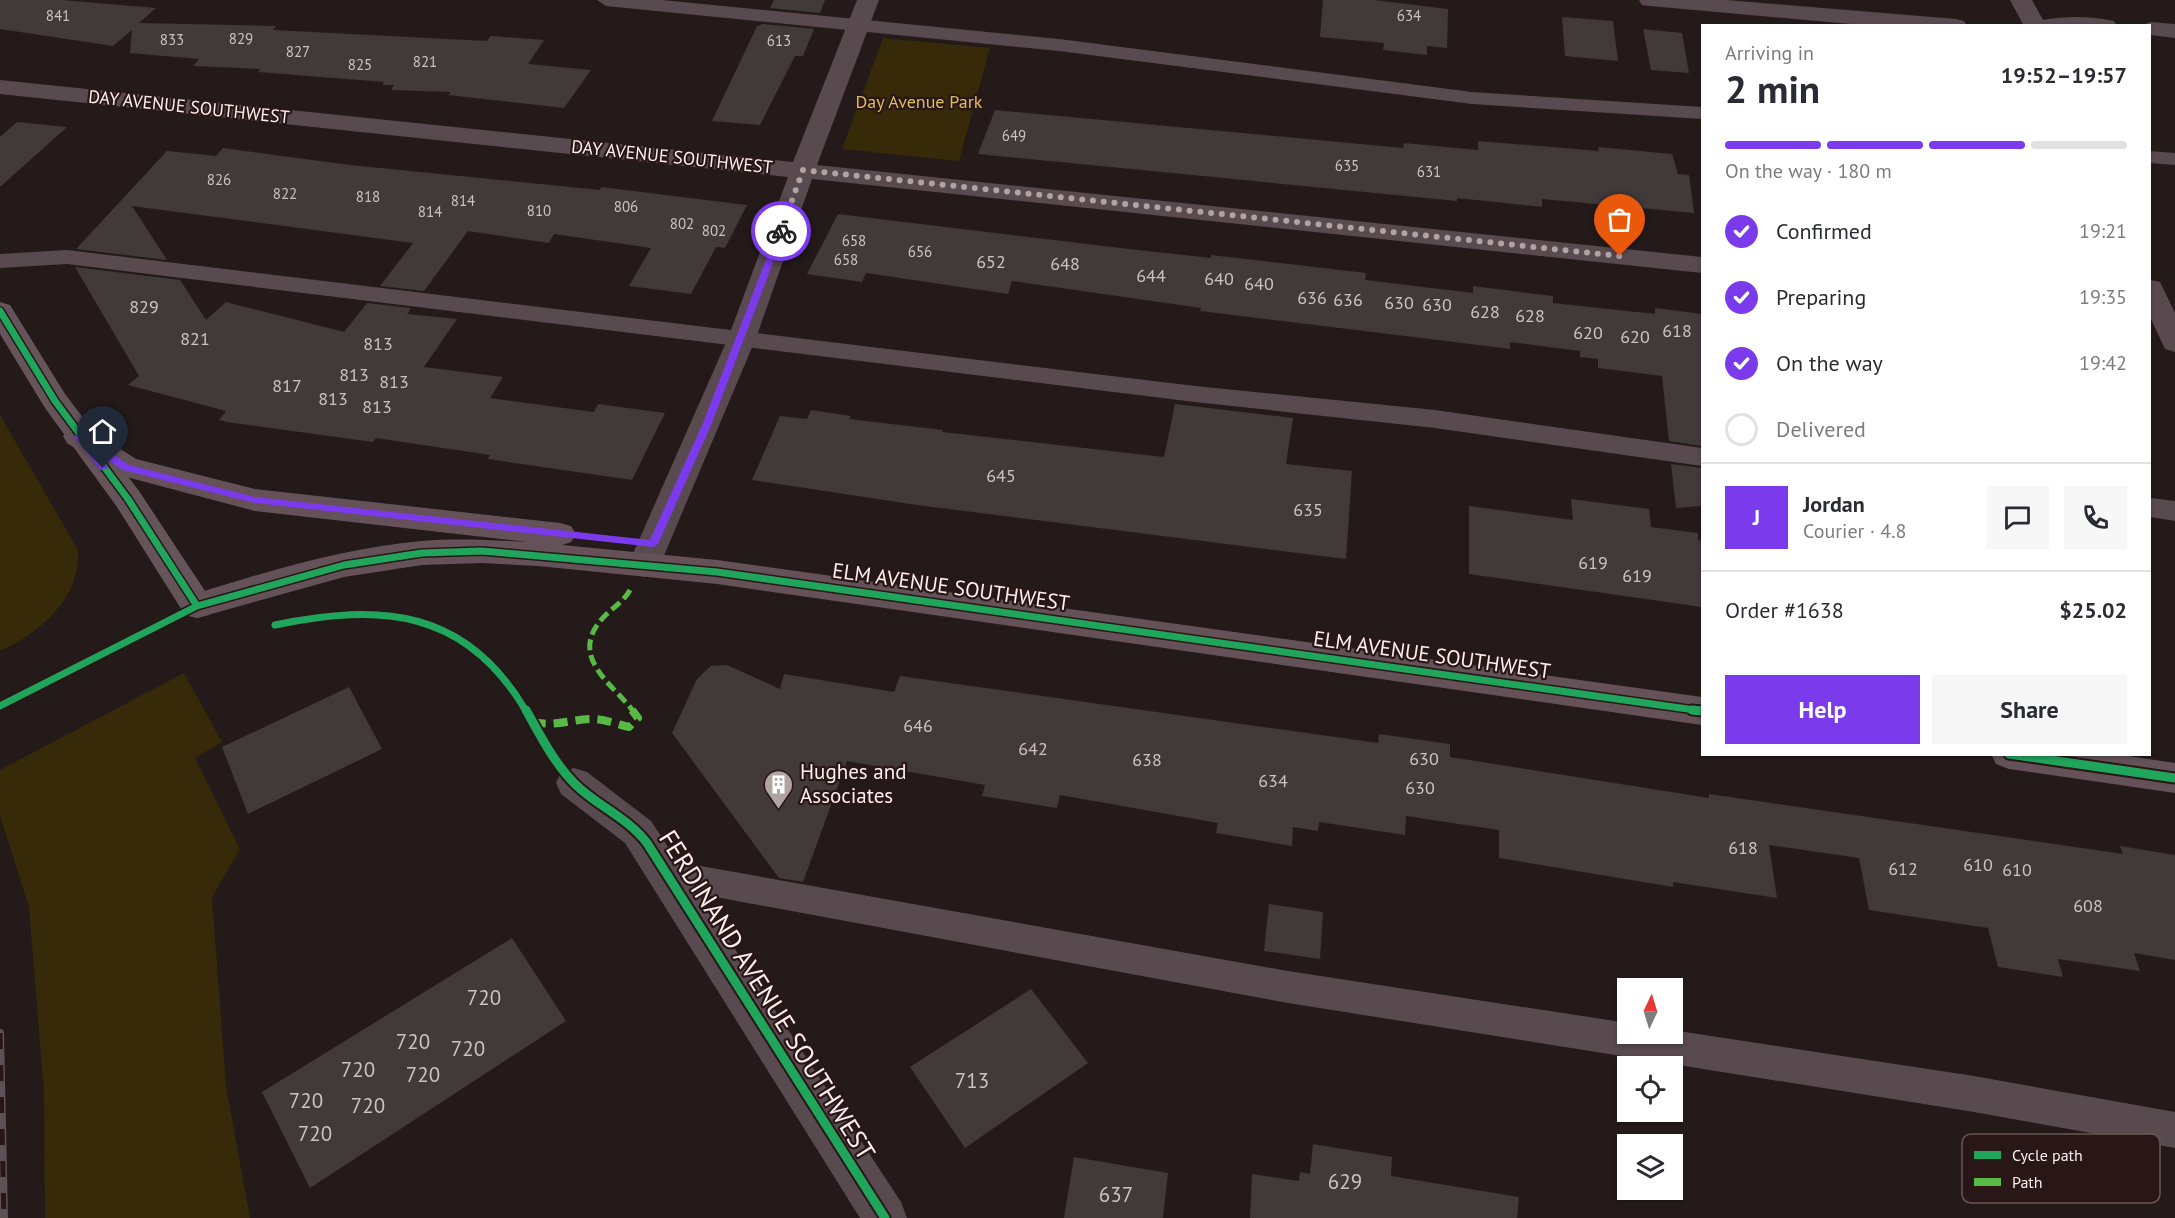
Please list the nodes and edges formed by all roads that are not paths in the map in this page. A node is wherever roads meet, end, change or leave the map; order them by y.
1 (606, 0) edge
2 (868, 0) edge
3 (1650, 0) edge
4 (2021, 0) edge
5 (860, 24) junction
6 (1932, 24) edge
7 (2034, 24) edge
8 (2067, 24) edge
9 (2087, 24) edge
10 (2151, 29) edge
11 (2175, 32) edge
12 (0, 87) edge
13 (1701, 113) edge
14 (2151, 157) edge
15 (2175, 159) edge
16 (803, 170) junction
17 (0, 261) edge
18 (1701, 265) edge
19 (2158, 305) edge
20 (0, 311) edge
21 (742, 338) junction
22 (2175, 343) edge
23 (78, 436) junction
24 (1701, 457) edge
25 (2151, 508) edge
26 (2175, 511) edge
27 (648, 555) junction
28 (197, 606) joint
29 (1701, 711) edge
30 (2023, 756) edge
31 (2175, 778) edge
32 (574, 783) dead end
33 (668, 874) junction
34 (2175, 1130) edge
35 (885, 1218) edge

1 - 5 lane
2 - 5 street
3 - 6 street
4 - 7 street
5 - 13 lane
5 - 16 street
8 - 9 street
10 - 11 street
12 - 16 street, DAY AVENUE SOUTHWEST
14 - 15 lane
16 - 18 street, DAY AVENUE SOUTHWEST
16 - 21 street
17 - 21 lane
19 - 22 street
20 - 23 street
21 - 24 lane
21 - 27 street
23 - 27 main road
23 - 28 street
25 - 26 lane
27 - 28 main road, ELM AVENUE SOUTHWEST
27 - 29 main road, ELM AVENUE SOUTHWEST
30 - 31 main road
32 - 33 street, FERDINAND AVENUE SOUTHWEST
33 - 34 lane
33 - 35 street, FERDINAND AVENUE SOUTHWEST

